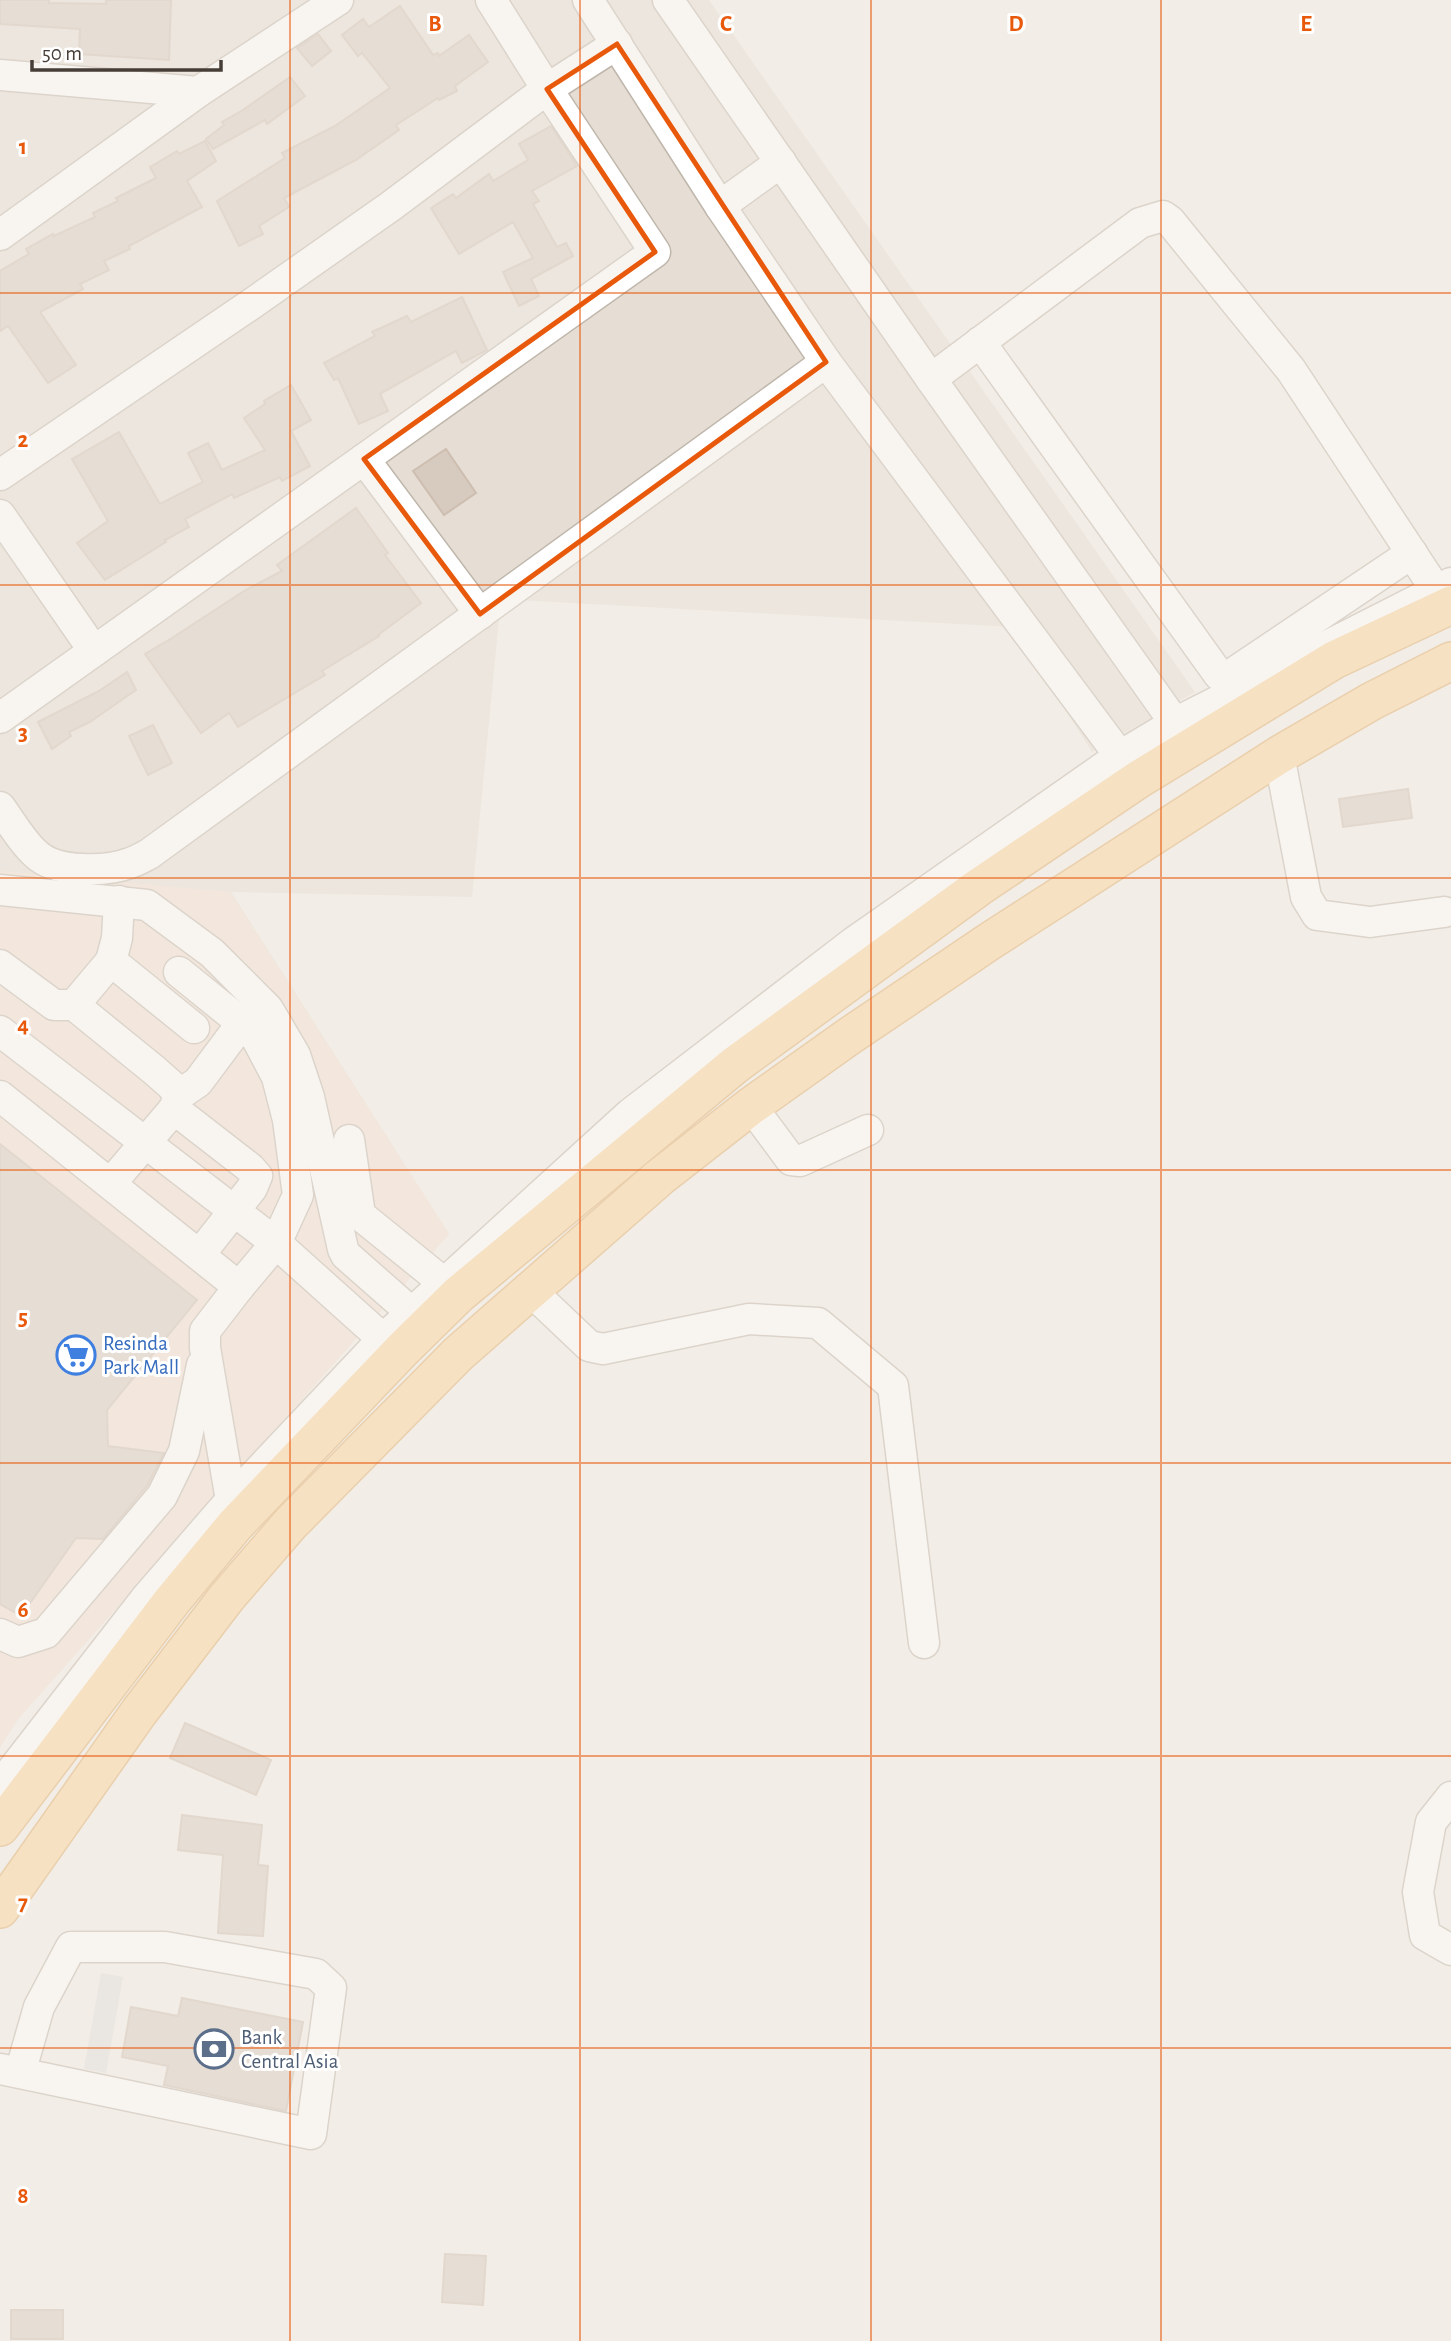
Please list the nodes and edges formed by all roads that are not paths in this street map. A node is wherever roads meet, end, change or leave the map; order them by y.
1 (338, 0) edge
2 (491, 0) edge
3 (588, 0) edge
4 (668, 0) edge
5 (617, 44) junction
6 (0, 75) edge
7 (547, 89) junction
8 (198, 92) junction
9 (781, 162) junction
10 (720, 206) junction
11 (0, 235) edge
12 (980, 342) junction
13 (826, 362) junction
14 (931, 379) junction
15 (364, 459) junction
16 (0, 475) edge
17 (0, 514) edge
18 (1412, 552) junction
19 (1446, 592) edge
20 (480, 614) junction
21 (1317, 634) junction
22 (94, 651) junction
23 (1451, 661) edge
24 (0, 718) edge
25 (1175, 723) junction
26 (1279, 755) junction
27 (1121, 756) junction
28 (0, 807) edge
29 (0, 890) edge
30 (119, 901) junction
31 (1444, 912) dead end
32 (111, 961) junction
33 (0, 965) edge
34 (179, 972) dead end
35 (74, 1005) junction
36 (242, 1023) junction
37 (194, 1028) dead end
38 (0, 1031) edge
39 (0, 1096) edge
40 (176, 1102) junction
41 (751, 1106) junction
42 (868, 1130) dead end
43 (349, 1140) dead end
44 (146, 1142) junction
45 (111, 1183) junction
46 (234, 1210) junction
47 (276, 1242) junction
48 (200, 1254) junction
49 (444, 1283) junction
50 (239, 1287) junction
51 (530, 1290) junction
52 (412, 1313) junction
53 (383, 1339) junction
54 (205, 1348) junction
55 (231, 1500) junction
56 (0, 1634) edge
57 (924, 1643) dead end
58 (0, 1786) edge
59 (1451, 1797) edge
60 (0, 1827) edge
61 (1, 1905) edge
62 (1451, 1950) edge
63 (10, 2071) edge

1 - 8 street
2 - 7 street
3 - 5 street
4 - 9 street
5 - 7 street
5 - 10 street
6 - 8 street
7 - 15 street
7 - 16 street
8 - 11 street
9 - 10 street
9 - 14 street
10 - 13 street
12 - 14 street
12 - 18 street
12 - 21 street
13 - 20 street
13 - 27 street
14 - 25 street
15 - 20 street
15 - 22 street
17 - 22 street
18 - 19 street
18 - 21 street
19 - 21 street
19 - 60 main road
20 - 28 street
21 - 25 street
22 - 24 street
23 - 26 main road
25 - 27 street
26 - 31 street
26 - 41 main road
27 - 49 street
29 - 30 street
30 - 32 street
30 - 52 street
32 - 35 street
32 - 37 street
33 - 35 street
34 - 36 street
35 - 40 street
36 - 40 street
36 - 47 street
38 - 44 street
39 - 45 street
40 - 44 street
40 - 46 street
41 - 42 street
41 - 51 main road
43 - 49 street
44 - 45 street
44 - 46 street
45 - 48 street
46 - 47 street
46 - 48 street
47 - 50 street
47 - 53 street
48 - 50 street
49 - 52 street
50 - 54 street
51 - 57 street
51 - 61 main road
52 - 53 street
53 - 55 street
54 - 55 street
54 - 56 street
55 - 58 street
59 - 62 street
63 - 63 street

